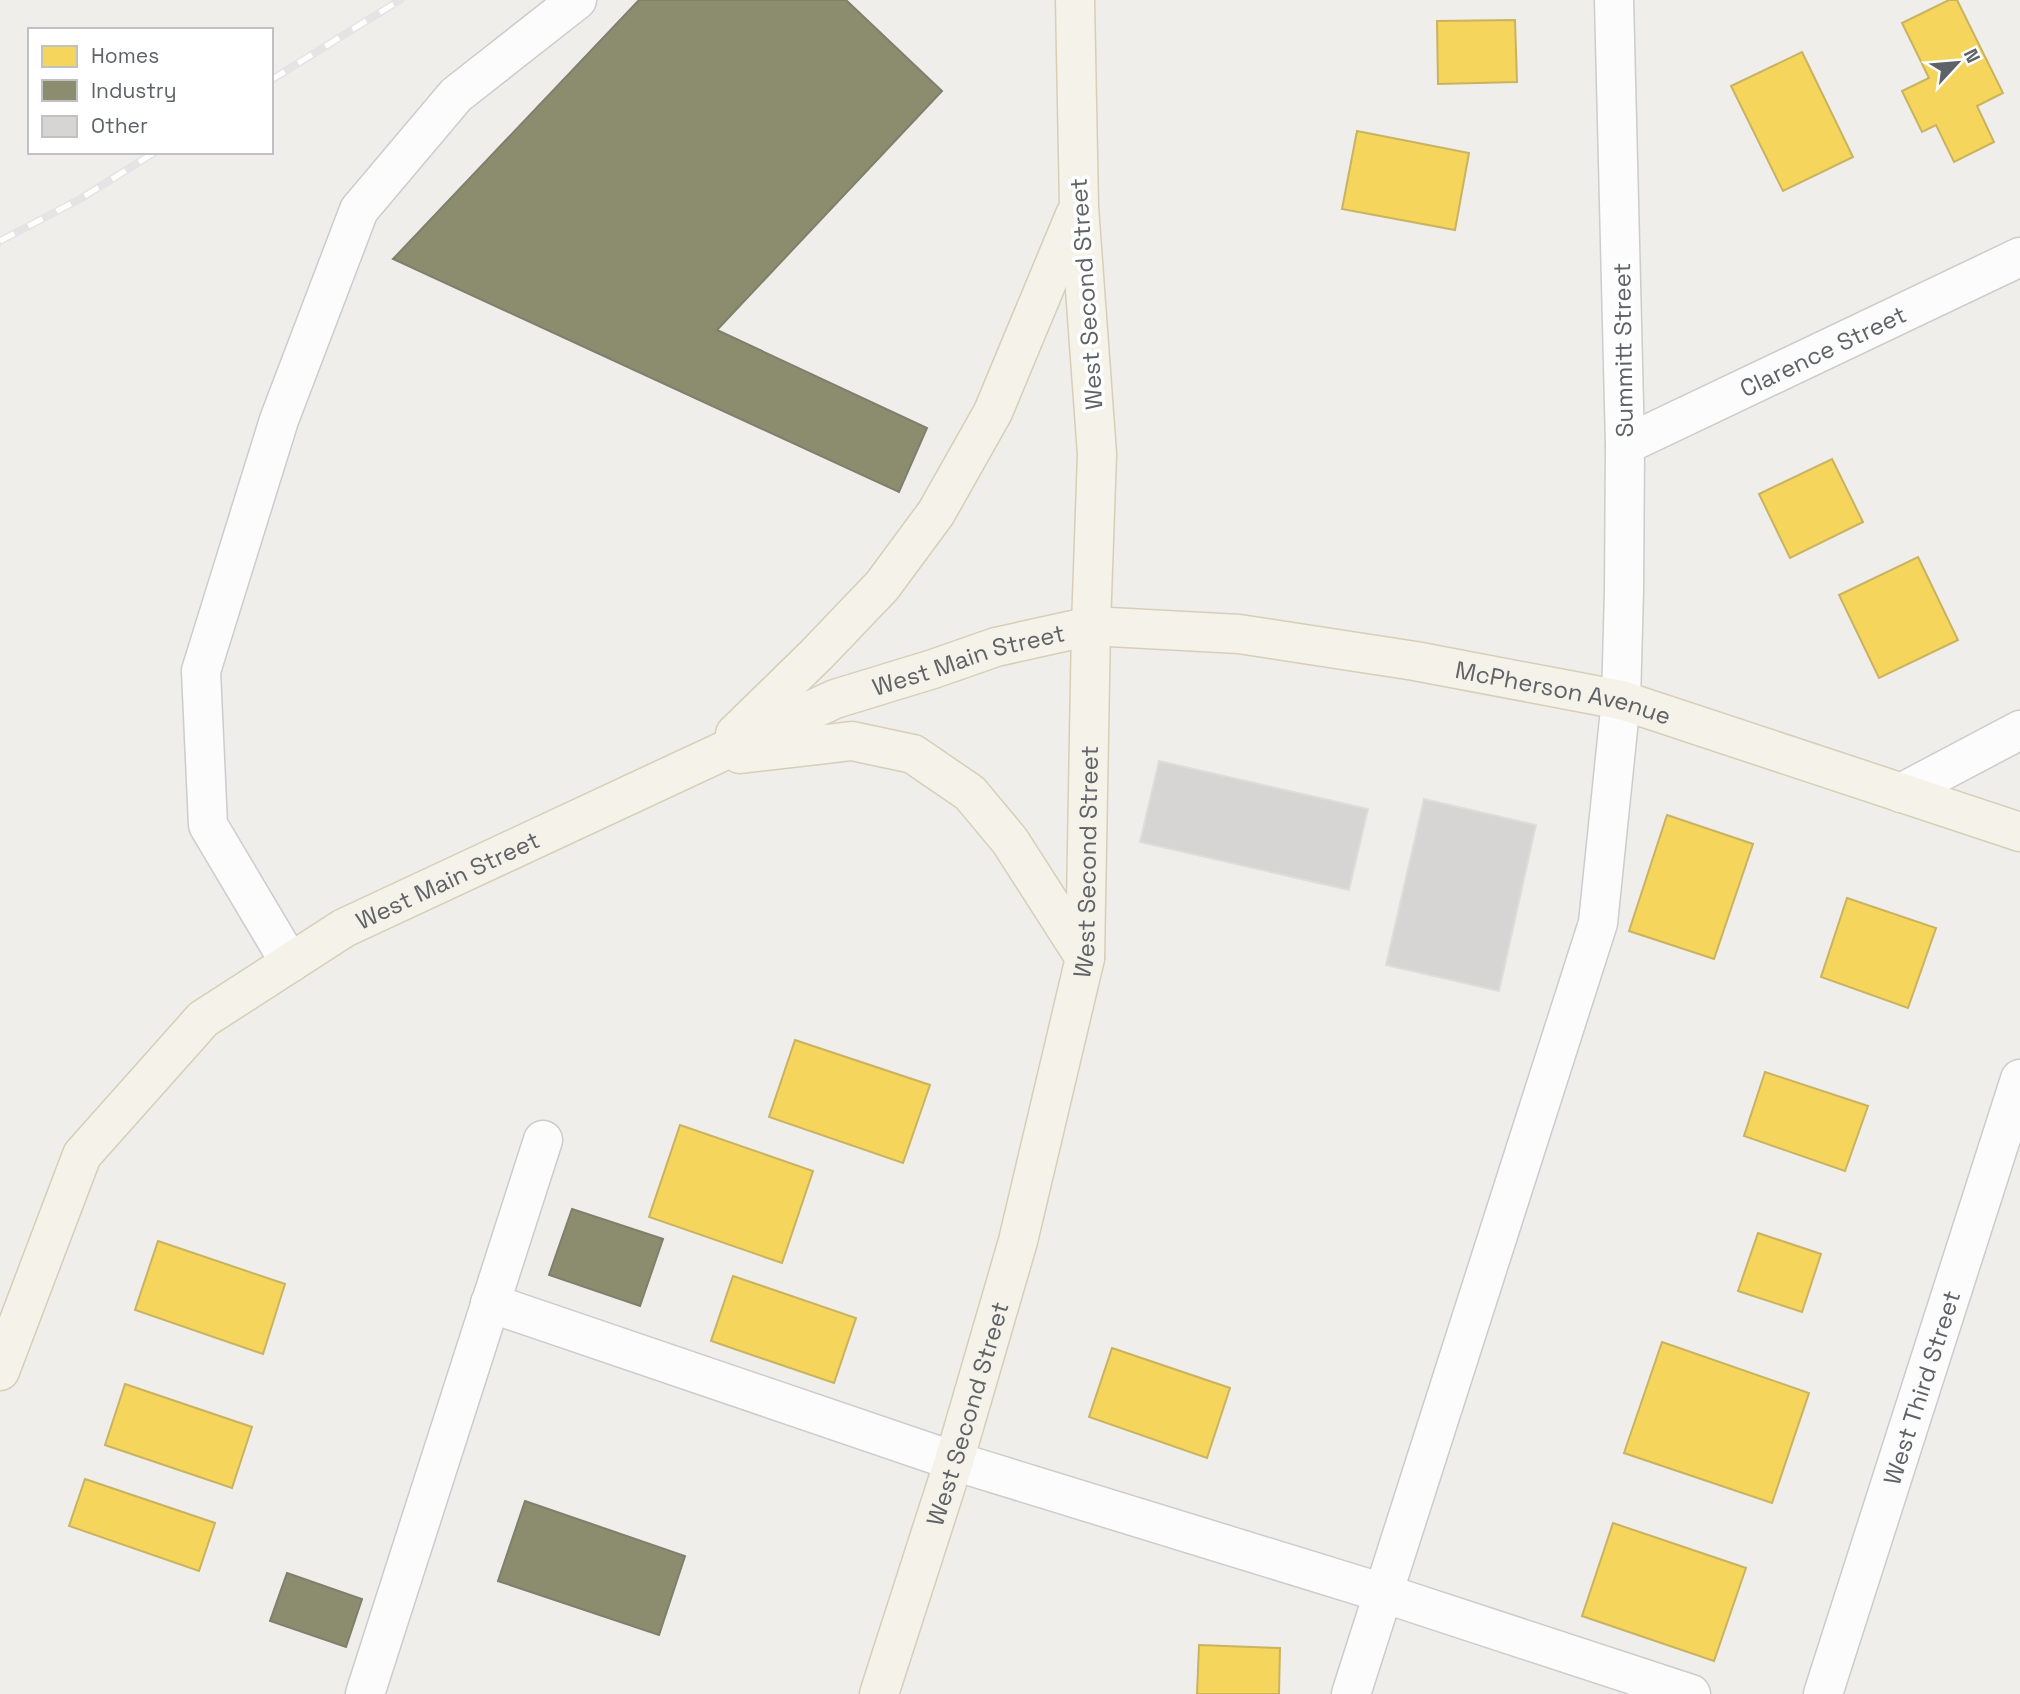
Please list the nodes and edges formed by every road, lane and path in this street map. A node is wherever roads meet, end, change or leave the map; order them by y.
1 (577, 0) edge
2 (1075, 0) edge
3 (1614, 0) edge
4 (1079, 206) junction
5 (2020, 257) edge
6 (1625, 445) junction
7 (1091, 626) junction
8 (1621, 700) junction
9 (2020, 730) edge
10 (710, 757) junction
11 (1901, 793) junction
12 (2020, 832) edge
13 (1085, 957) junction
14 (290, 963) junction
15 (2020, 1079) edge
16 (542, 1140) dead end
17 (490, 1303) junction
18 (0, 1371) edge
19 (954, 1461) junction
20 (1383, 1593) junction
21 (365, 1694) edge
22 (879, 1694) edge
23 (1351, 1694) edge
24 (1691, 1694) edge
25 (1822, 1694) edge

1 - 14 street
2 - 4 main road, West Second Street
3 - 6 street, Summitt Street
4 - 7 main road, West Second Street
4 - 10 main road
5 - 6 street, Clarence Street
6 - 8 street, Summitt Street
7 - 8 main road, McPherson Avenue
7 - 10 main road, West Main Street
7 - 13 main road, West Second Street
8 - 11 main road, McPherson Avenue
8 - 20 street, Summitt Street
9 - 11 street
10 - 13 main road
10 - 14 main road, West Main Street
11 - 12 main road, McPherson Avenue
13 - 19 main road, West Second Street
14 - 18 main road, West Main Street
15 - 25 street, West Third Street
16 - 17 street
17 - 19 street
17 - 21 street
19 - 20 street
19 - 22 main road, West Second Street
20 - 23 street, Summitt Street
20 - 24 street

